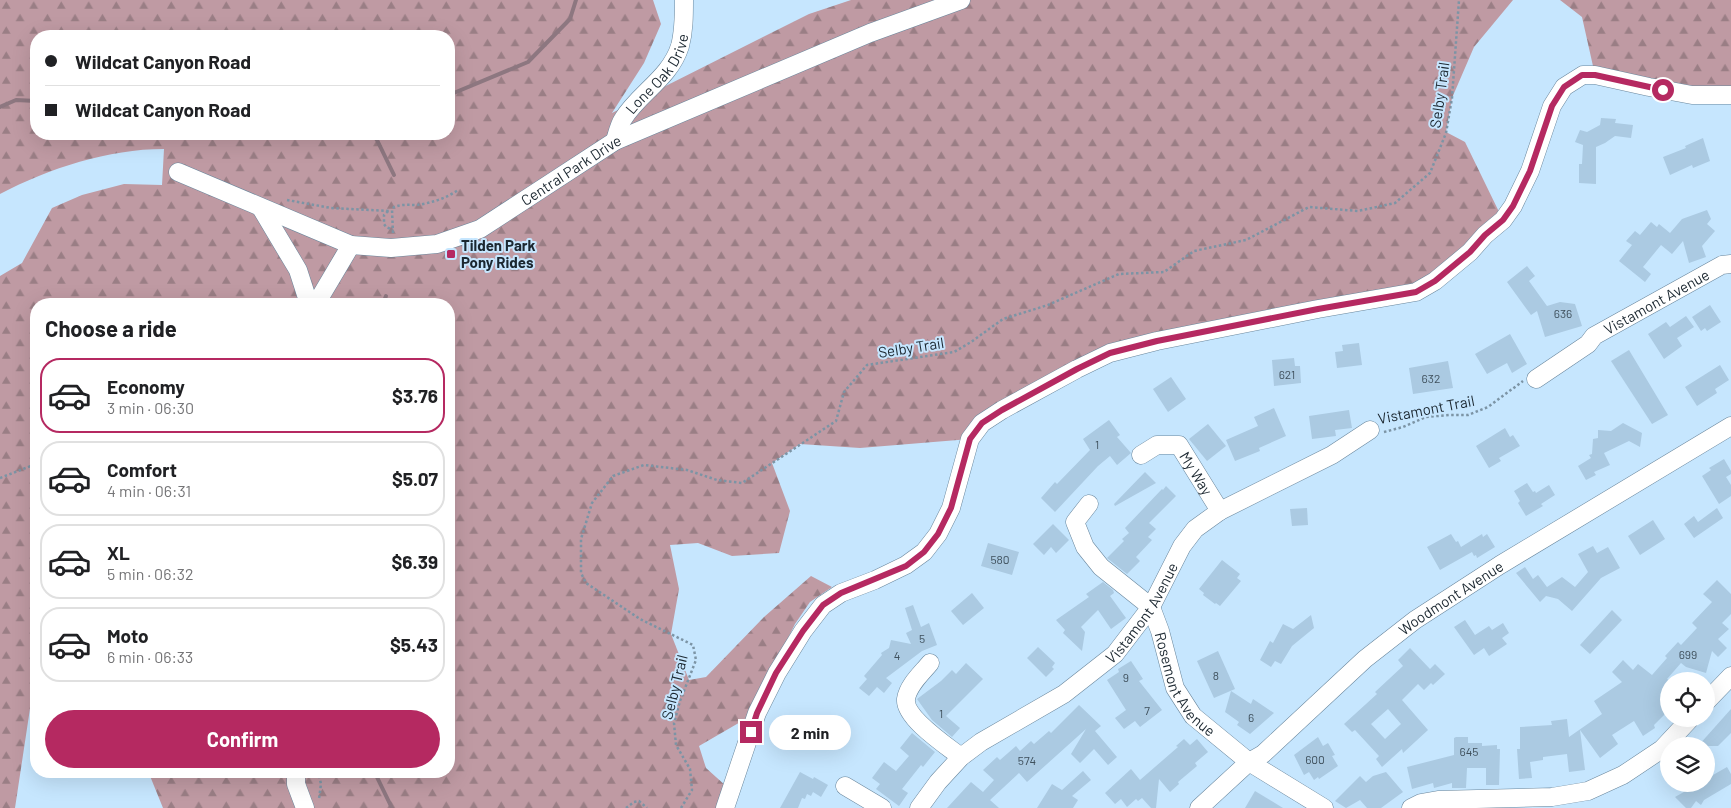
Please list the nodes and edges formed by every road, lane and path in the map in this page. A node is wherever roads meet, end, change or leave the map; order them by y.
1 (684, 0) edge
2 (961, 0) edge
3 (1460, 0) edge
4 (1731, 95) edge
5 (615, 141) junction
6 (178, 172) dead end
7 (458, 190) dead end
8 (280, 198) dead end
9 (261, 208) junction
10 (394, 209) junction
11 (389, 210) junction
12 (351, 245) junction
13 (1731, 264) edge
14 (307, 298) edge
15 (320, 298) edge
16 (1536, 379) joint
17 (1731, 426) edge
18 (1370, 430) joint
19 (1141, 455) dead end
20 (30, 466) edge
21 (0, 478) edge
22 (1089, 504) dead end
23 (1220, 511) junction
24 (1151, 608) junction
25 (930, 663) dead end
26 (1731, 676) edge
27 (1715, 693) edge
28 (1683, 727) edge
29 (961, 757) junction
30 (1249, 762) junction
31 (296, 778) edge
32 (320, 778) edge
33 (845, 786) dead end
34 (312, 804) edge
35 (626, 808) edge
36 (647, 808) edge
37 (681, 808) edge
38 (725, 808) edge
39 (882, 808) edge
40 (919, 808) edge
41 (1199, 808) edge
42 (1324, 808) edge
43 (1411, 808) edge

1 - 5 street, Lone Oak Drive
2 - 5 street, Central Park Drive
3 - 37 path, Selby Trail
4 - 38 street
5 - 12 street, Central Park Drive
6 - 9 street, Central Park Drive
7 - 10 path
8 - 11 path
9 - 12 street, Central Park Drive
9 - 14 street
10 - 11 path
10 - 11 path
12 - 15 street
13 - 16 street, Vistamont Avenue
16 - 18 path, Vistamont Trail
17 - 30 street, Woodmont Avenue
18 - 23 street, Vistamont Avenue
19 - 23 street, My Way
20 - 21 path
22 - 24 street, Rosemont Avenue
23 - 24 street, Vistamont Avenue
24 - 29 street, Vistamont Avenue
24 - 30 street, Rosemont Avenue
25 - 29 street
26 - 27 street
28 - 43 street
29 - 40 street, Vistamont Avenue
30 - 41 street, Woodmont Avenue
30 - 42 street, Rosemont Avenue
31 - 34 street
32 - 34 path
33 - 39 street
35 - 36 path

